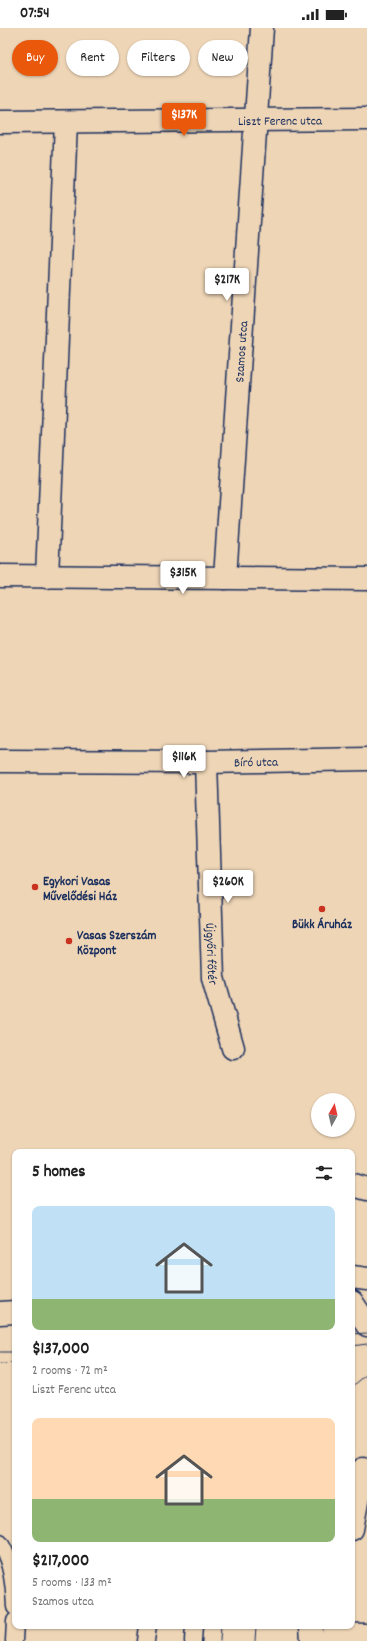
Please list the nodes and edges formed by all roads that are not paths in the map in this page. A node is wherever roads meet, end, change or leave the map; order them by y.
1 (262, 28) edge
2 (367, 119) edge
3 (256, 120) junction
4 (0, 122) edge
5 (66, 122) junction
6 (0, 576) edge
7 (47, 577) junction
8 (225, 578) junction
9 (367, 579) edge
10 (367, 759) edge
11 (0, 761) edge
12 (206, 762) junction
13 (233, 1048) dead end
14 (355, 1277) edge
15 (367, 1279) edge
16 (355, 1307) edge
17 (12, 1312) edge
18 (0, 1313) edge
19 (367, 1325) edge
20 (362, 1470) edge
21 (355, 1511) edge
22 (1, 1547) edge
23 (12, 1576) edge
24 (15, 1629) edge
25 (148, 1629) edge
26 (194, 1629) edge
27 (311, 1629) edge
28 (333, 1634) edge
29 (367, 1635) edge
30 (14, 1641) edge
31 (146, 1641) edge
32 (193, 1641) edge
33 (312, 1641) edge

1 - 3 street, Szamos utca
2 - 3 street, Liszt Ferenc utca
3 - 5 street, Liszt Ferenc utca
3 - 8 street, Szamos utca
4 - 5 street, Liszt Ferenc utca
5 - 7 street
6 - 7 street
7 - 8 street
8 - 9 street
10 - 12 street, Bíró utca
11 - 12 street, Bíró utca
12 - 13 street, Újgyőri főtér
14 - 15 street
16 - 19 street
17 - 18 street
20 - 21 street
22 - 23 lane
24 - 30 lane
25 - 31 lane
26 - 32 lane
27 - 33 street
28 - 29 street

